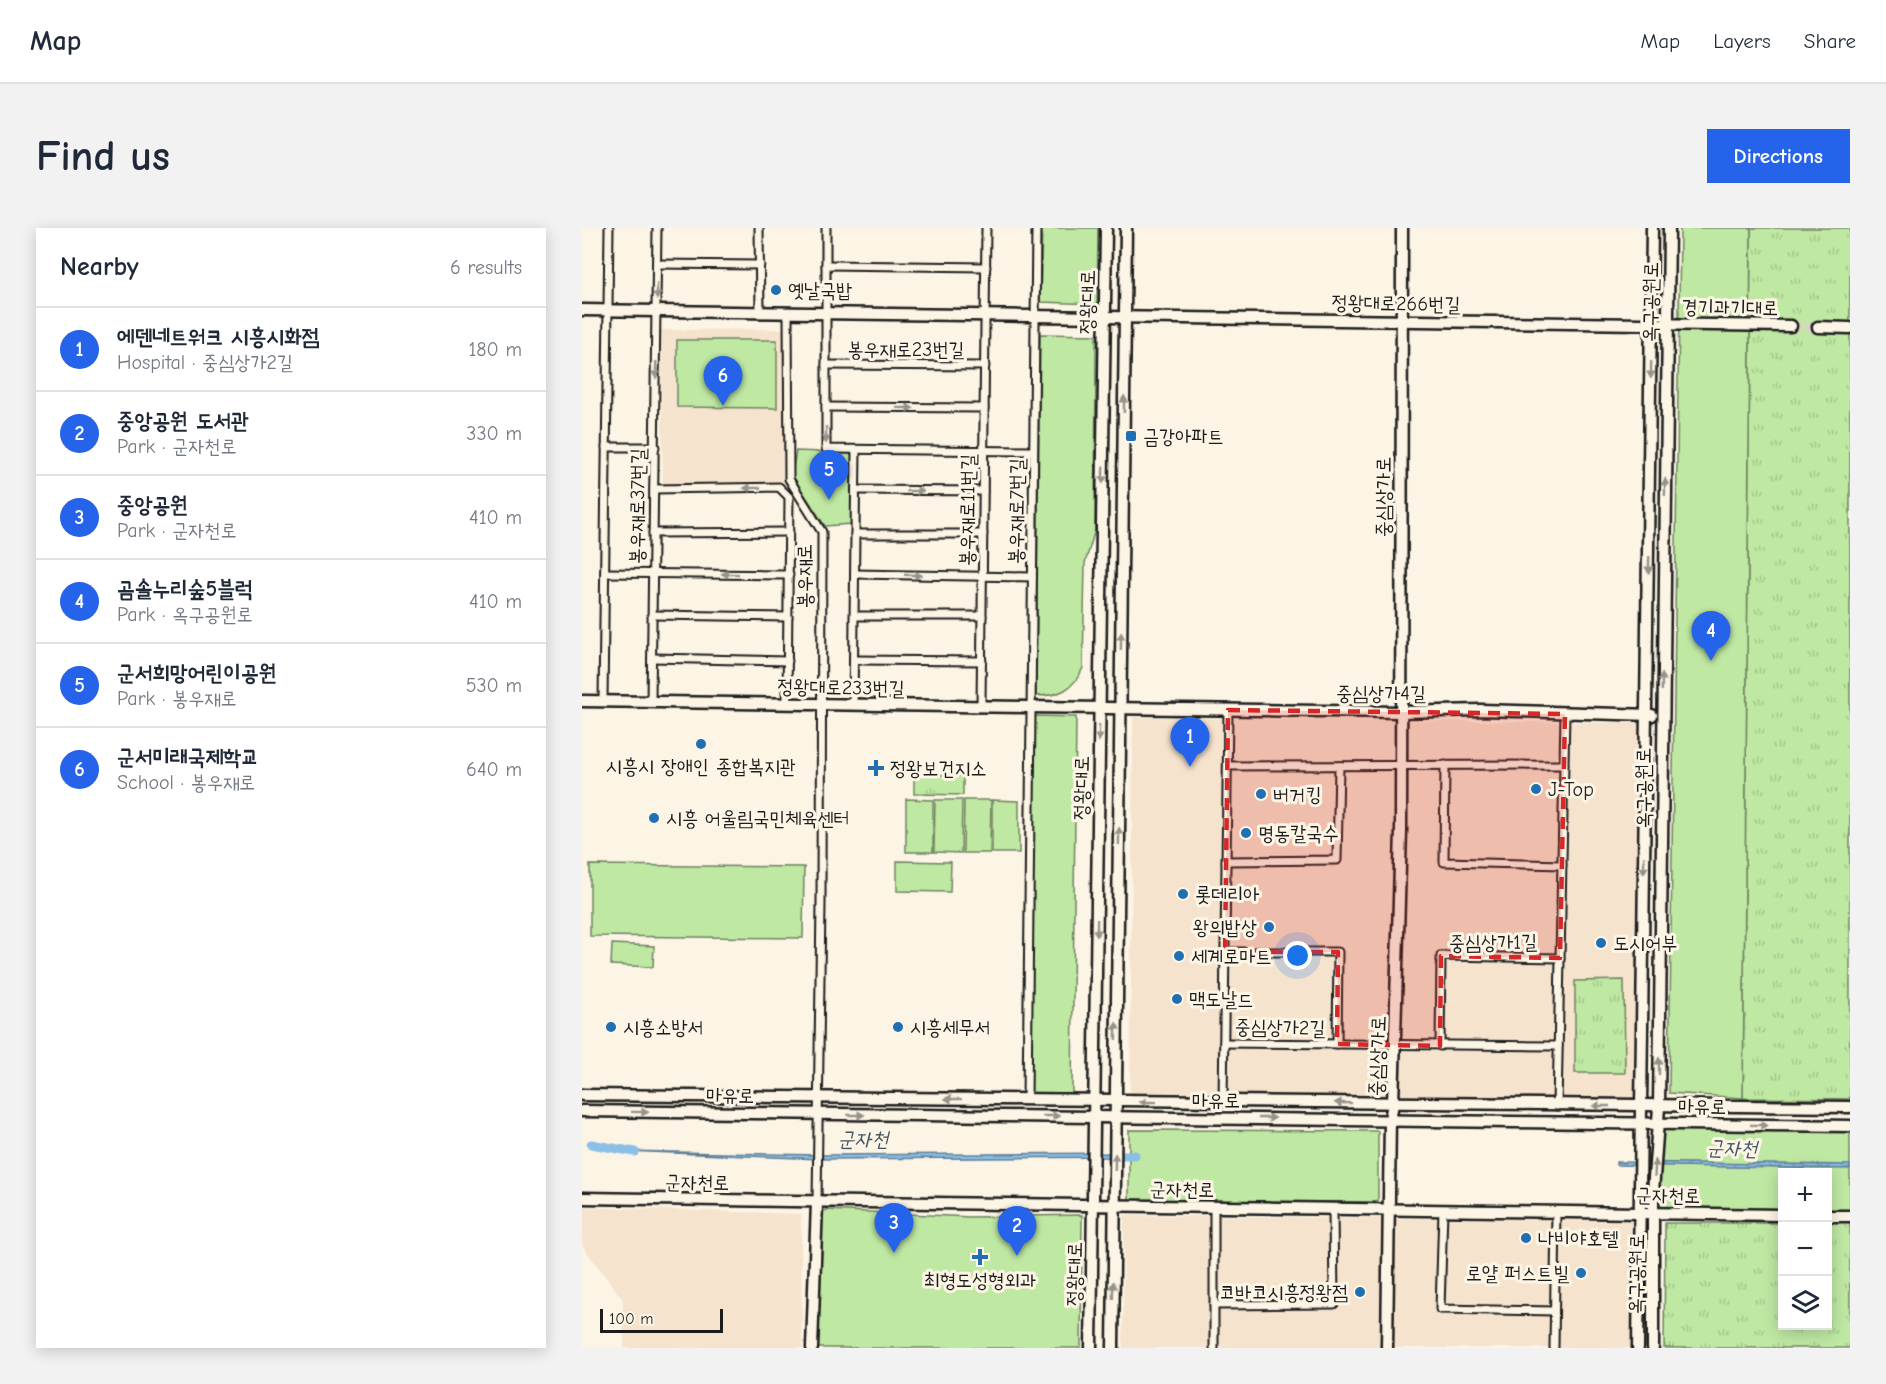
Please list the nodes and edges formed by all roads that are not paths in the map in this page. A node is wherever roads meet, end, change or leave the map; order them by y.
1 (609, 228) edge
2 (657, 228) edge
3 (759, 228) edge
4 (826, 228) edge
5 (986, 228) edge
6 (1036, 228) edge
7 (1106, 228) edge
8 (1126, 228) edge
9 (1402, 228) edge
10 (1652, 228) edge
11 (1669, 228) edge
12 (657, 264) junction
13 (760, 265) junction
14 (826, 266) junction
15 (986, 267) junction
16 (582, 310) edge
17 (608, 310) junction
18 (656, 311) junction
19 (760, 312) junction
20 (788, 313) junction
21 (826, 313) junction
22 (986, 315) junction
23 (1035, 316) junction
24 (1105, 317) junction
25 (1125, 317) junction
26 (1400, 321) junction
27 (1652, 324) junction
28 (1668, 324) junction
29 (1791, 326) tunnel mouth
30 (1818, 327) tunnel mouth
31 (1850, 328) edge
32 (826, 365) junction
33 (985, 366) junction
34 (826, 407) junction
35 (984, 408) junction
36 (606, 447) junction
37 (655, 447) junction
38 (856, 450) junction
39 (984, 450) junction
40 (1033, 451) junction
41 (654, 489) junction
42 (856, 490) junction
43 (984, 491) junction
44 (789, 532) junction
45 (653, 533) junction
46 (855, 534) junction
47 (983, 534) junction
48 (605, 573) junction
49 (653, 573) junction
50 (855, 574) junction
51 (789, 575) junction
52 (982, 576) junction
53 (1032, 577) junction
54 (652, 615) junction
55 (855, 616) junction
56 (982, 616) junction
57 (788, 617) junction
58 (652, 658) junction
59 (854, 660) junction
60 (788, 661) junction
61 (981, 661) junction
62 (582, 701) edge
63 (603, 701) junction
64 (651, 702) junction
65 (787, 704) junction
66 (822, 704) junction
67 (853, 705) junction
68 (981, 706) junction
69 (1030, 707) junction
70 (1100, 708) junction
71 (1120, 708) junction
72 (1228, 710) junction
73 (1401, 712) junction
74 (1565, 714) junction
75 (1647, 715) junction
76 (1662, 715) junction
77 (1339, 765) junction
78 (1401, 765) junction
79 (1444, 765) junction
80 (1564, 765) junction
81 (1228, 766) junction
82 (1226, 861) junction
83 (1562, 865) junction
84 (1225, 951) junction
85 (1560, 958) junction
86 (1224, 1043) junction
87 (1337, 1044) junction
88 (1395, 1046) junction
89 (1440, 1046) junction
90 (1558, 1046) junction
91 (582, 1095) edge
92 (817, 1097) junction
93 (1027, 1100) junction
94 (1095, 1101) junction
95 (1115, 1101) junction
96 (1223, 1102) junction
97 (1394, 1104) junction
98 (1557, 1106) junction
99 (1643, 1107) junction
100 (1659, 1107) junction
101 (1850, 1107) edge
102 (582, 1111) edge
103 (816, 1114) junction
104 (1094, 1116) junction
105 (1115, 1117) junction
106 (1390, 1119) junction
107 (1643, 1123) junction
108 (1659, 1123) junction
109 (1850, 1126) edge
110 (582, 1198) edge
111 (816, 1202) junction
112 (1093, 1205) junction
113 (1114, 1206) junction
114 (1214, 1207) junction
115 (1333, 1209) junction
116 (1389, 1209) junction
117 (1443, 1210) junction
118 (1556, 1212) junction
119 (1641, 1213) junction
120 (1655, 1213) junction
121 (1778, 1215) edge
122 (1832, 1216) edge
123 (1850, 1216) edge
124 (1214, 1305) junction
125 (1554, 1311) junction
126 (812, 1348) edge
127 (1091, 1348) edge
128 (1113, 1348) edge
129 (1214, 1348) edge
130 (1387, 1348) edge
131 (1554, 1348) edge
132 (1638, 1348) edge
133 (1653, 1348) edge

1 - 17 street
2 - 12 street, 봉우재로37번길
3 - 13 street
4 - 14 street, 봉우재로23번길
5 - 15 street, 봉우재로11번길
6 - 23 street, 봉우재로7번길
7 - 24 street, 정왕대로
8 - 25 street, 정왕대로
9 - 26 street, 중심상가로
10 - 27 street, 옥구공원로
11 - 28 street, 옥구공원로
12 - 13 street
12 -> 18 street, 봉우재로37번길
13 - 19 street
14 - 15 street
14 - 21 street, 봉우재로23번길
15 - 22 street, 봉우재로11번길
16 - 17 street
17 - 18 street
17 - 36 street
18 - 19 street
18 -> 37 street, 봉우재로37번길
19 - 20 street
20 - 21 street
20 - 66 street, 봉우재로
21 - 22 street
21 - 32 street, 봉우재로23번길
22 - 23 street
22 - 33 street, 봉우재로11번길
23 - 24 street
23 - 40 street, 봉우재로7번길
24 - 25 street
24 -> 70 street, 정왕대로
25 - 26 street, 정왕대로266번길
71 -> 25 street, 정왕대로
26 - 27 street, 정왕대로266번길
26 - 73 street, 중심상가로
27 - 28 street, 정왕대로266번길
27 -> 75 street, 옥구공원로
28 - 29 street, 경기과기대로
76 -> 28 street, 옥구공원로
30 - 31 street
32 - 33 street, 봉우재로23번길
32 - 34 street, 봉우재로23번길
33 - 35 street, 봉우재로11번길
34 -> 35 street
34 -> 38 street, 봉우재로23번길
35 - 39 street, 봉우재로11번길
36 - 37 street
36 - 48 street
37 - 41 street, 봉우재로37번길
38 - 39 street, 봉우재로23번길
38 - 42 street
39 - 40 street, 봉우재로23번길
39 - 43 street, 봉우재로11번길
40 - 53 street, 봉우재로7번길
44 -> 41 street
41 - 45 street, 봉우재로37번길
42 -> 43 street
42 - 46 street
43 - 47 street, 봉우재로11번길
44 - 45 street
44 - 51 street
45 - 49 street, 봉우재로37번길
46 - 47 street
46 - 50 street
47 - 52 street, 봉우재로11번길
48 - 49 street
48 - 63 street
51 -> 49 street
49 - 54 street, 봉우재로37번길
50 -> 52 street
50 - 55 street
51 - 57 street
52 - 53 street
52 - 56 street, 봉우재로11번길
53 - 69 street, 봉우재로7번길
54 - 57 street
54 - 58 street, 봉우재로37번길
55 - 56 street
55 - 59 street
56 - 61 street, 봉우재로11번길
57 - 60 street
58 - 60 street
58 - 64 street, 봉우재로37번길
59 - 61 street
59 - 67 street
60 - 65 street
61 - 68 street, 봉우재로11번길
62 - 63 street, 정왕대로233번길
63 - 64 street, 정왕대로233번길
64 - 65 street, 정왕대로233번길
65 - 66 street, 정왕대로233번길
66 - 67 street, 정왕대로233번길
66 - 92 street, 봉우재로
67 - 68 street, 정왕대로233번길
68 - 69 street, 정왕대로233번길
69 - 70 street, 정왕대로233번길
69 - 93 street, 봉우재로7번길
70 - 71 street, 중심상가4길
70 -> 94 street, 정왕대로
71 - 72 street, 중심상가4길
95 -> 71 street, 정왕대로
72 - 73 street, 중심상가4길
72 - 81 street, 중심상가2길
73 - 74 street, 중심상가4길
73 - 78 street, 중심상가로
74 - 75 street, 중심상가4길
74 - 80 street, 중심상가1길
75 - 76 street, 중심상가4길
75 -> 99 street, 옥구공원로
100 -> 76 street, 옥구공원로
77 - 78 street
77 - 81 street
77 - 82 street
78 - 79 street
78 - 88 street, 중심상가로
79 - 80 street
79 - 83 street
80 - 83 street, 중심상가1길
81 - 82 street, 중심상가2길
82 - 84 street, 중심상가2길
83 - 85 street, 중심상가1길
84 - 86 street, 중심상가2길
84 - 87 street, 중심상가2길
85 - 89 street, 중심상가1길
85 - 90 street, 중심상가1길
86 - 87 street, 중심상가2길
86 - 96 street, 중심상가2길
87 - 88 street, 중심상가2길
88 - 89 street
88 - 97 street, 중심상가로
89 - 90 street
90 - 98 street, 중심상가1길
91 - 92 street, 마유로
93 -> 92 street, 마유로
92 - 103 street, 봉우재로
93 - 94 street, 마유로
94 - 95 street, 마유로
94 - 104 street, 정왕대로
96 -> 95 street, 마유로
95 - 105 street, 정왕대로
97 -> 96 street, 마유로
97 - 98 street, 마유로
97 - 106 street, 중심상가로
99 -> 98 street, 마유로
99 - 100 street, 마유로
99 - 107 street, 옥구공원로
100 - 101 street, 마유로
100 - 108 street, 옥구공원로
102 -> 103 street, 마유로
103 -> 104 street, 마유로
103 - 111 street, 봉우재로
104 - 105 street, 마유로
104 - 112 street, 정왕대로
105 -> 106 street, 마유로
113 -> 105 street, 정왕대로
106 - 107 street, 마유로
106 - 116 street, 중심상가로
107 - 108 street, 마유로
107 - 119 street, 옥구공원로
108 -> 109 street, 마유로
120 -> 108 street, 옥구공원로
110 - 111 street, 군자천로
111 - 112 street, 군자천로
111 - 126 street
112 - 113 street, 군자천로
112 - 127 street, 정왕대로
113 - 114 street, 군자천로
128 -> 113 street, 정왕대로
114 - 115 street, 군자천로
114 - 124 street
115 - 116 street, 군자천로
115 - 124 street
116 - 117 street, 군자천로
116 - 130 street, 중심상가로
117 - 118 street, 군자천로
117 - 125 street
118 - 119 street, 군자천로
118 - 125 street
119 - 120 street, 군자천로
119 - 132 street, 옥구공원로
120 - 121 street, 군자천로
120 - 133 street, 옥구공원로
122 - 123 street
124 - 129 street
125 - 131 street

